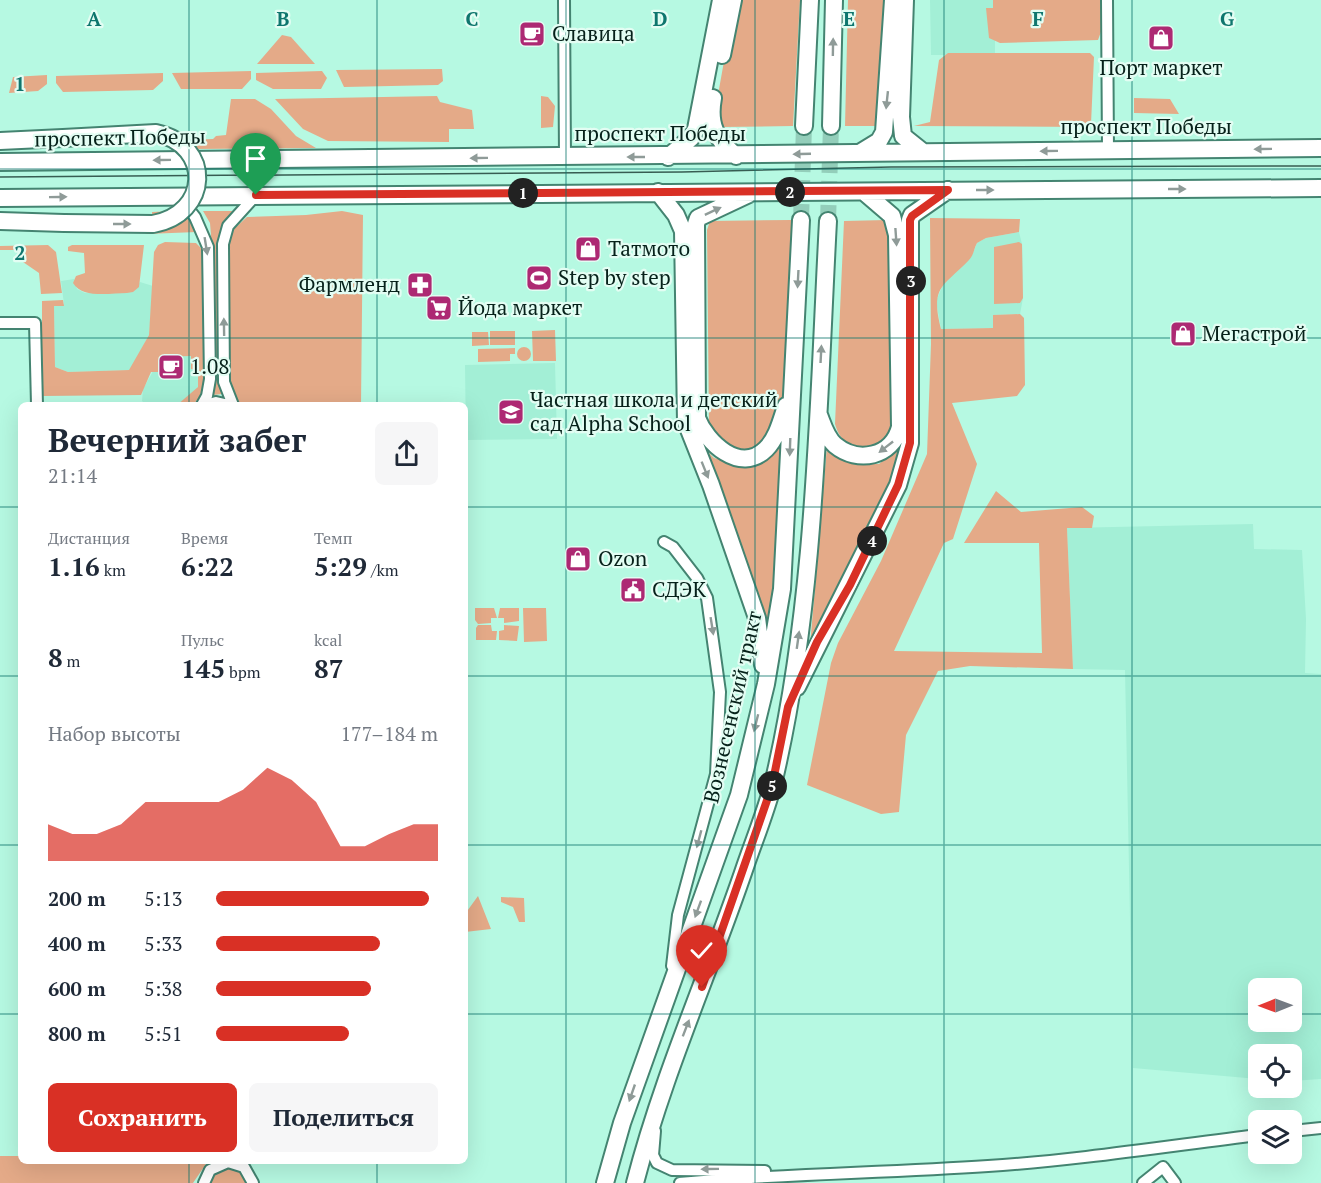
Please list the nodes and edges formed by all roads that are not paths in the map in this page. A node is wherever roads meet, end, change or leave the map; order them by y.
1 (564, 0) edge
2 (721, 0) edge
3 (733, 0) edge
4 (810, 0) edge
5 (834, 0) edge
6 (893, 0) edge
7 (905, 0) edge
8 (1107, 0) edge
9 (804, 126) tunnel mouth
10 (831, 126) tunnel mouth
11 (0, 141) edge
12 (1321, 148) edge
13 (1107, 150) junction
14 (861, 152) junction
15 (923, 152) junction
16 (736, 156) junction
17 (565, 157) junction
18 (668, 157) junction
19 (0, 162) edge
20 (1321, 188) edge
21 (948, 190) junction
22 (658, 192) junction
23 (755, 192) junction
24 (864, 192) junction
25 (256, 195) junction
26 (178, 196) junction
27 (0, 198) edge
28 (801, 220) tunnel mouth
29 (828, 220) tunnel mouth
30 (0, 221) edge
31 (0, 323) edge
32 (792, 388) junction
33 (37, 402) edge
34 (205, 402) edge
35 (230, 402) edge
36 (818, 412) junction
37 (664, 542) dead end
38 (766, 684) junction
39 (788, 707) junction
40 (670, 985) junction
41 (657, 1108) junction
42 (1321, 1128) edge
43 (1302, 1130) edge
44 (1248, 1136) edge
45 (216, 1164) edge
46 (243, 1164) edge
47 (811, 1173) junction
48 (203, 1182) edge
49 (254, 1183) edge
50 (605, 1183) edge
51 (635, 1183) edge
52 (680, 1183) edge
53 (1143, 1183) edge
54 (1175, 1183) edge

1 - 17 street
2 - 18 main road
3 - 16 main road
4 - 9 main road
10 -> 5 main road
6 -> 14 main road
7 - 15 main road
8 - 13 street
30 -> 11 main road, bridge
12 -> 13 main road, проспект Победы
13 -> 15 main road, проспект Победы
14 - 15 main road, проспект Победы
14 -> 16 main road, проспект Победы
16 - 18 main road, проспект Победы
18 -> 17 main road, проспект Победы
17 -> 19 main road, проспект Победы
21 -> 20 main road
21 - 24 main road
21 - 39 main road
22 - 23 main road
22 - 25 main road
22 -> 38 main road
23 - 24 main road
32 -> 23 main road
24 -> 36 main road
25 - 26 main road
35 -> 25 street
27 -> 26 main road
26 -> 34 street
28 -> 32 main road, Вознесенский тракт
36 -> 29 main road
31 - 33 street
32 -> 38 main road, Вознесенский тракт
39 -> 36 main road
37 -> 40 street
38 -> 40 main road, Вознесенский тракт
41 -> 39 main road
40 -> 50 main road, Вознесенский тракт
47 -> 41 street
41 - 51 main road
42 - 43 street
44 - 47 street
45 - 48 street
46 - 49 street
47 - 52 street
53 - 54 street

